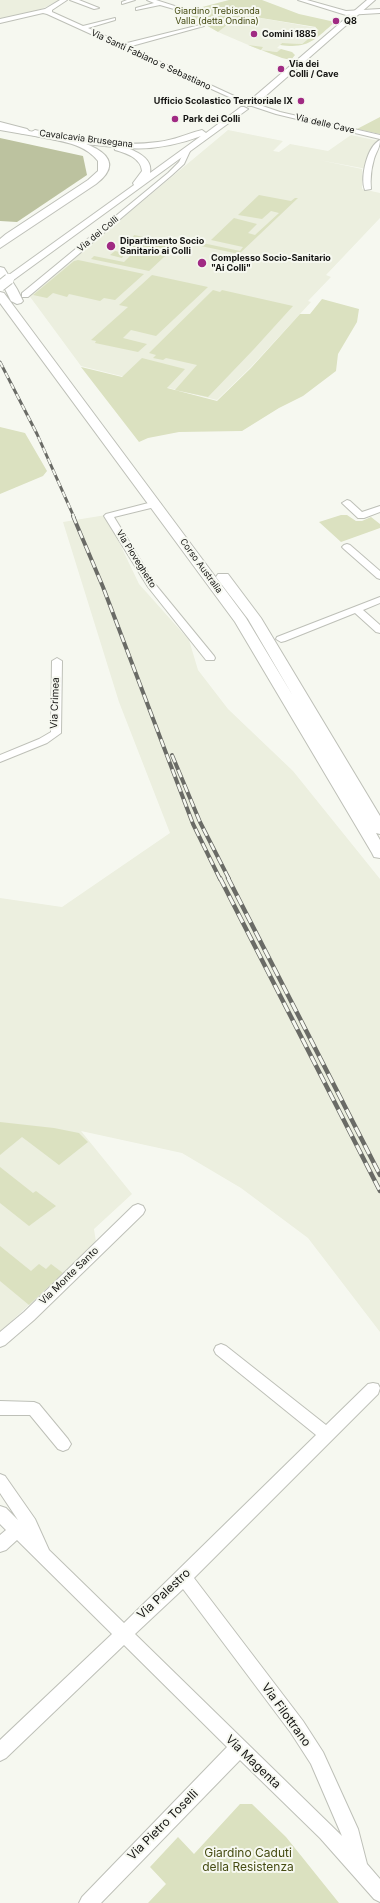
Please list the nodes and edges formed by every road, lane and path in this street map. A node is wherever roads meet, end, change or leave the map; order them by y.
1 (64, 0) edge
2 (73, 0) edge
3 (132, 0) edge
4 (150, 0) edge
5 (301, 0) edge
6 (370, 0) edge
7 (124, 3) dead end
8 (160, 3) junction
9 (96, 8) dead end
10 (138, 9) dead end
11 (181, 9) dead end
12 (380, 11) edge
13 (46, 12) junction
14 (355, 13) junction
15 (113, 19) dead end
16 (0, 21) edge
17 (202, 25) dead end
18 (83, 28) junction
19 (124, 46) junction
20 (305, 51) junction
21 (299, 63) junction
22 (219, 92) junction
23 (246, 105) junction
24 (233, 106) junction
25 (0, 125) edge
26 (0, 128) edge
27 (24, 131) junction
28 (35, 133) junction
29 (380, 137) edge
30 (76, 139) junction
31 (380, 142) edge
32 (187, 151) junction
33 (159, 171) junction
34 (170, 174) junction
35 (368, 189) dead end
36 (112, 205) junction
37 (0, 245) edge
38 (3, 276) edge
39 (0, 286) edge
40 (0, 295) edge
41 (21, 298) junction
42 (347, 503) dead end
43 (156, 504) junction
44 (380, 509) edge
45 (347, 547) dead end
46 (380, 576) edge
47 (380, 600) edge
48 (356, 610) junction
49 (380, 630) edge
50 (281, 639) dead end
51 (210, 658) dead end
52 (57, 661) dead end
53 (0, 759) edge
54 (380, 829) edge
55 (380, 853) edge
56 (138, 1210) dead end
57 (0, 1341) edge
58 (221, 1350) dead end
59 (374, 1389) dead end
60 (0, 1408) edge
61 (326, 1435) junction
62 (63, 1444) dead end
63 (0, 1481) edge
64 (0, 1513) edge
65 (17, 1530) junction
66 (0, 1546) edge
67 (43, 1556) junction
68 (184, 1577) junction
69 (122, 1634) junction
70 (239, 1748) junction
71 (0, 1752) edge
72 (360, 1869) junction
73 (380, 1893) edge
74 (88, 1903) edge

1 - 13 street
2 - 9 street
3 - 7 street
4 - 8 street
5 - 14 street
6 - 14 main road, Via dei Colli
8 - 10 street
8 - 11 street
12 - 14 street
13 - 16 street
13 - 18 street, Via Santi Fabiano e Sebastiano
14 - 20 main road, Via dei Colli
15 - 18 street, Via Santi Fabiano e Sebastiano
17 - 19 street
18 - 19 street, Via Santi Fabiano e Sebastiano
19 - 22 street, Via Santi Fabiano e Sebastiano
20 - 21 main road
20 - 21 main road, Via dei Colli
21 - 23 main road, Via dei Colli
22 - 23 street, Via Santi Fabiano e Sebastiano
22 - 24 street, Via Santi Fabiano e Sebastiano
23 - 24 main road
23 - 29 street, Via delle Cave
23 - 32 main road, Via dei Colli
24 - 30 main road, Cavalcavia Brusegana
25 - 27 highway
26 - 27 main road, Cavalcavia Brusegana
27 - 28 main road, Cavalcavia Brusegana
28 - 30 main road, Cavalcavia Brusegana
28 - 37 highway
30 - 36 main road
31 - 35 street
32 - 33 main road
32 - 34 street, Via dei Colli
33 - 34 street
33 - 36 main road
34 - 41 street, Via dei Colli
36 - 38 main road
38 - 39 main road, bridge
38 - 41 highway, Corso Australia
40 - 43 highway, Corso Australia
41 - 54 highway, Corso Australia
42 - 44 street
43 - 51 street, Via Pioveghetto
43 - 55 highway, Corso Australia
45 - 46 street
47 - 48 street
48 - 49 street
48 - 50 street
52 - 53 street, Via Crimea
56 - 57 street, Via Monte Santo
58 - 61 street
59 - 61 street, Via Palestro
60 - 62 street
61 - 68 street, Via Palestro
63 - 67 street
64 - 65 street
65 - 66 street
65 - 67 street
67 - 69 street
68 - 69 street, Via Palestro
68 - 72 street, Via Filottrano
69 - 70 street, Via Magenta
69 - 71 street, Via Palestro
70 - 72 street, Via Magenta
70 - 74 street, Via Pietro Toselli
72 - 73 street, Via Magenta

